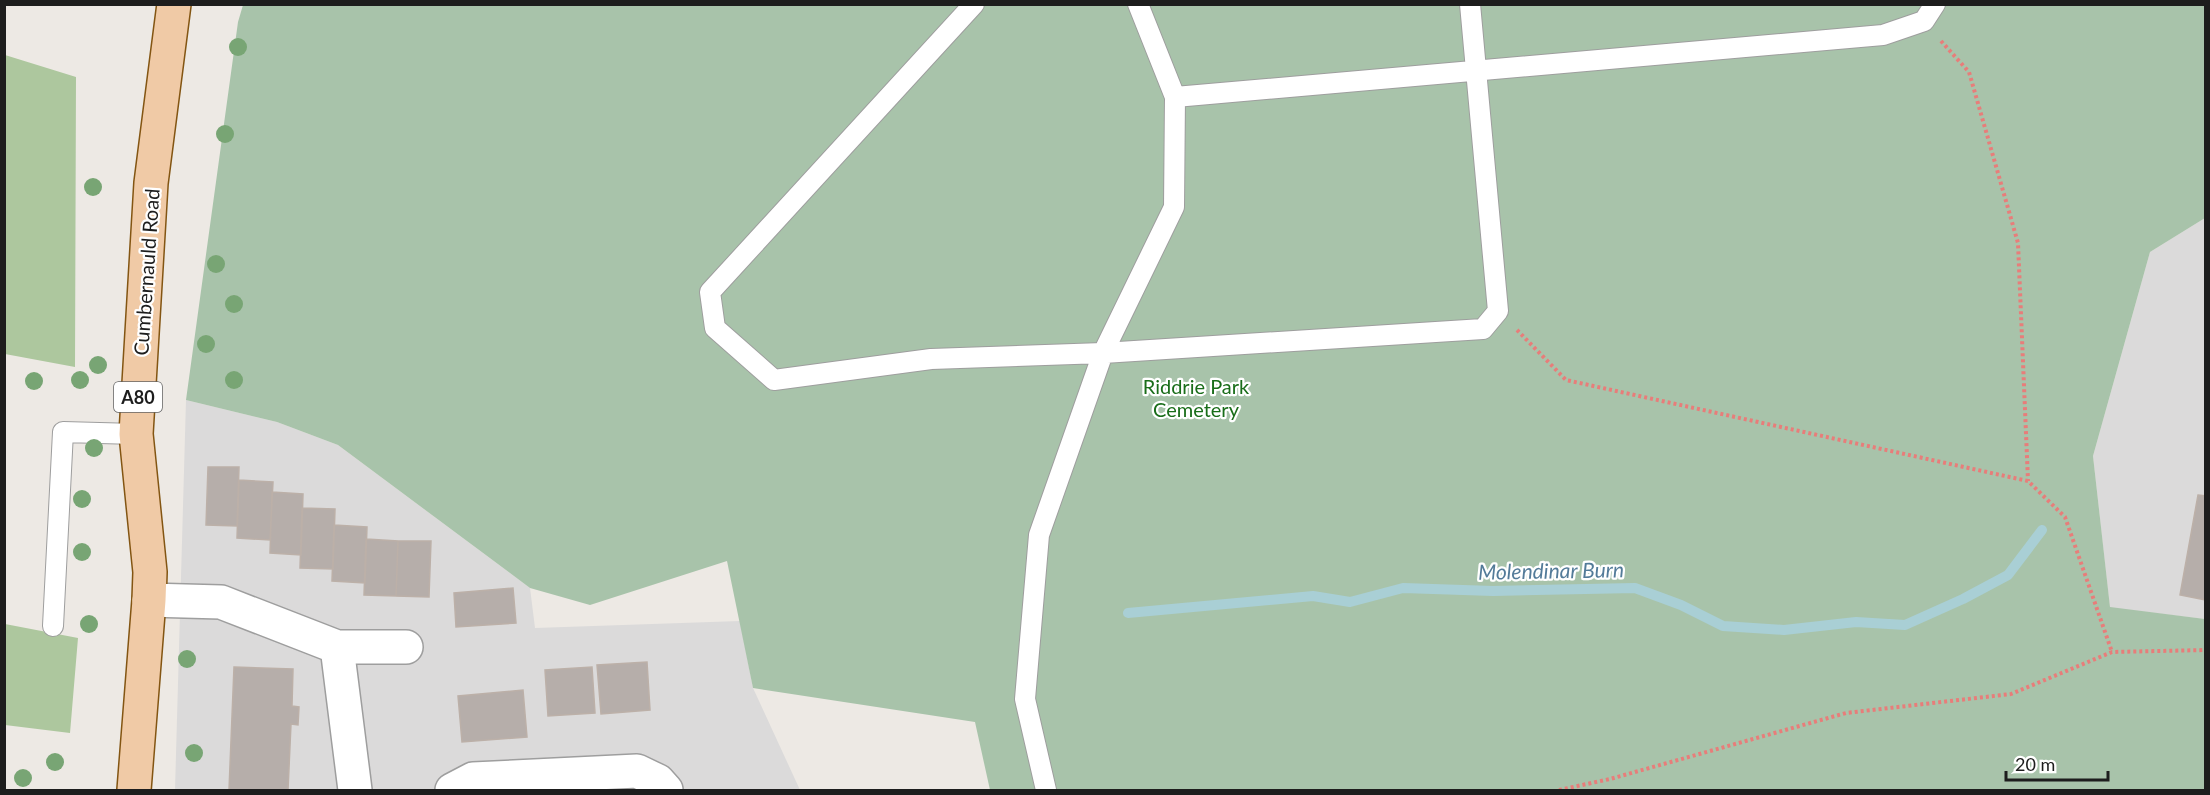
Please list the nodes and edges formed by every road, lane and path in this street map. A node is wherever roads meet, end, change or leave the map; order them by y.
1 (174, 4) edge
2 (974, 4) edge
3 (1138, 4) edge
4 (1470, 4) edge
5 (1935, 4) edge
6 (1924, 21) junction
7 (1476, 71) junction
8 (1175, 97) junction
9 (1498, 311) junction
10 (1103, 353) junction
11 (136, 434) junction
12 (2028, 482) junction
13 (149, 600) junction
14 (54, 626) dead end
15 (337, 647) junction
16 (406, 647) dead end
17 (2205, 650) edge
18 (2112, 652) junction
19 (134, 790) edge
20 (355, 790) edge
21 (452, 790) edge
22 (666, 790) edge
23 (1046, 790) edge
24 (1558, 790) edge

1 - 11 main road, Cumbernauld Road / A80
2 - 10 lane
3 - 8 lane
4 - 7 lane
5 - 6 lane
6 - 7 lane
6 - 12 path
7 - 8 lane
7 - 9 lane
8 - 10 lane
9 - 10 lane
9 - 12 path
10 - 23 lane
11 - 13 main road, Cumbernauld Road / A80
11 - 14 lane
12 - 18 path
13 - 15 street
13 - 19 main road, Cumbernauld Road / A80
15 - 16 street
15 - 20 street
17 - 18 path
18 - 24 path
21 - 22 street

